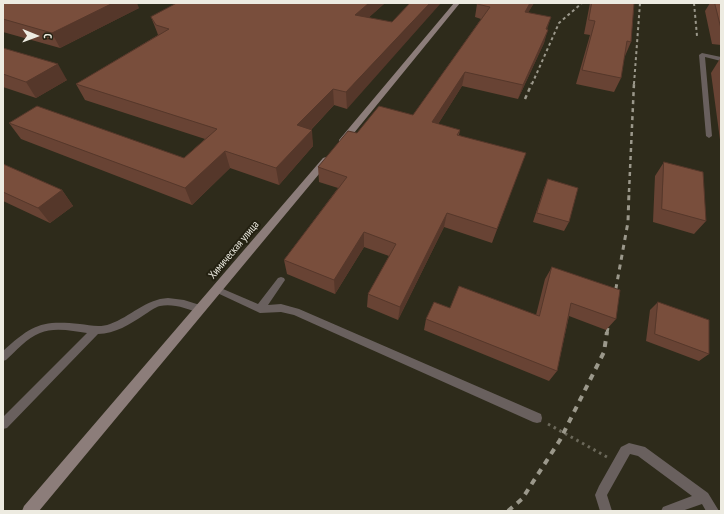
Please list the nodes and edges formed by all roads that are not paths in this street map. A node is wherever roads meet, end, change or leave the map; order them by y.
1 (456, 3) edge
2 (721, 59) edge
3 (709, 136) dead end
4 (281, 280) dead end
5 (216, 289) junction
6 (200, 309) junction
7 (260, 309) junction
8 (96, 330) junction
9 (3, 357) edge
10 (537, 418) road end
11 (3, 424) edge
12 (704, 497) junction
13 (29, 511) edge
14 (606, 511) edge
15 (667, 511) edge
16 (713, 511) edge

1 - 5 street, Химическая улица
2 - 3 lane
4 - 7 lane
5 - 6 street, Химическая улица
5 - 7 lane
6 - 8 lane
6 - 13 street, Химическая улица
7 - 10 lane
8 - 9 lane
8 - 11 lane
12 - 14 lane
12 - 15 lane
12 - 16 lane

